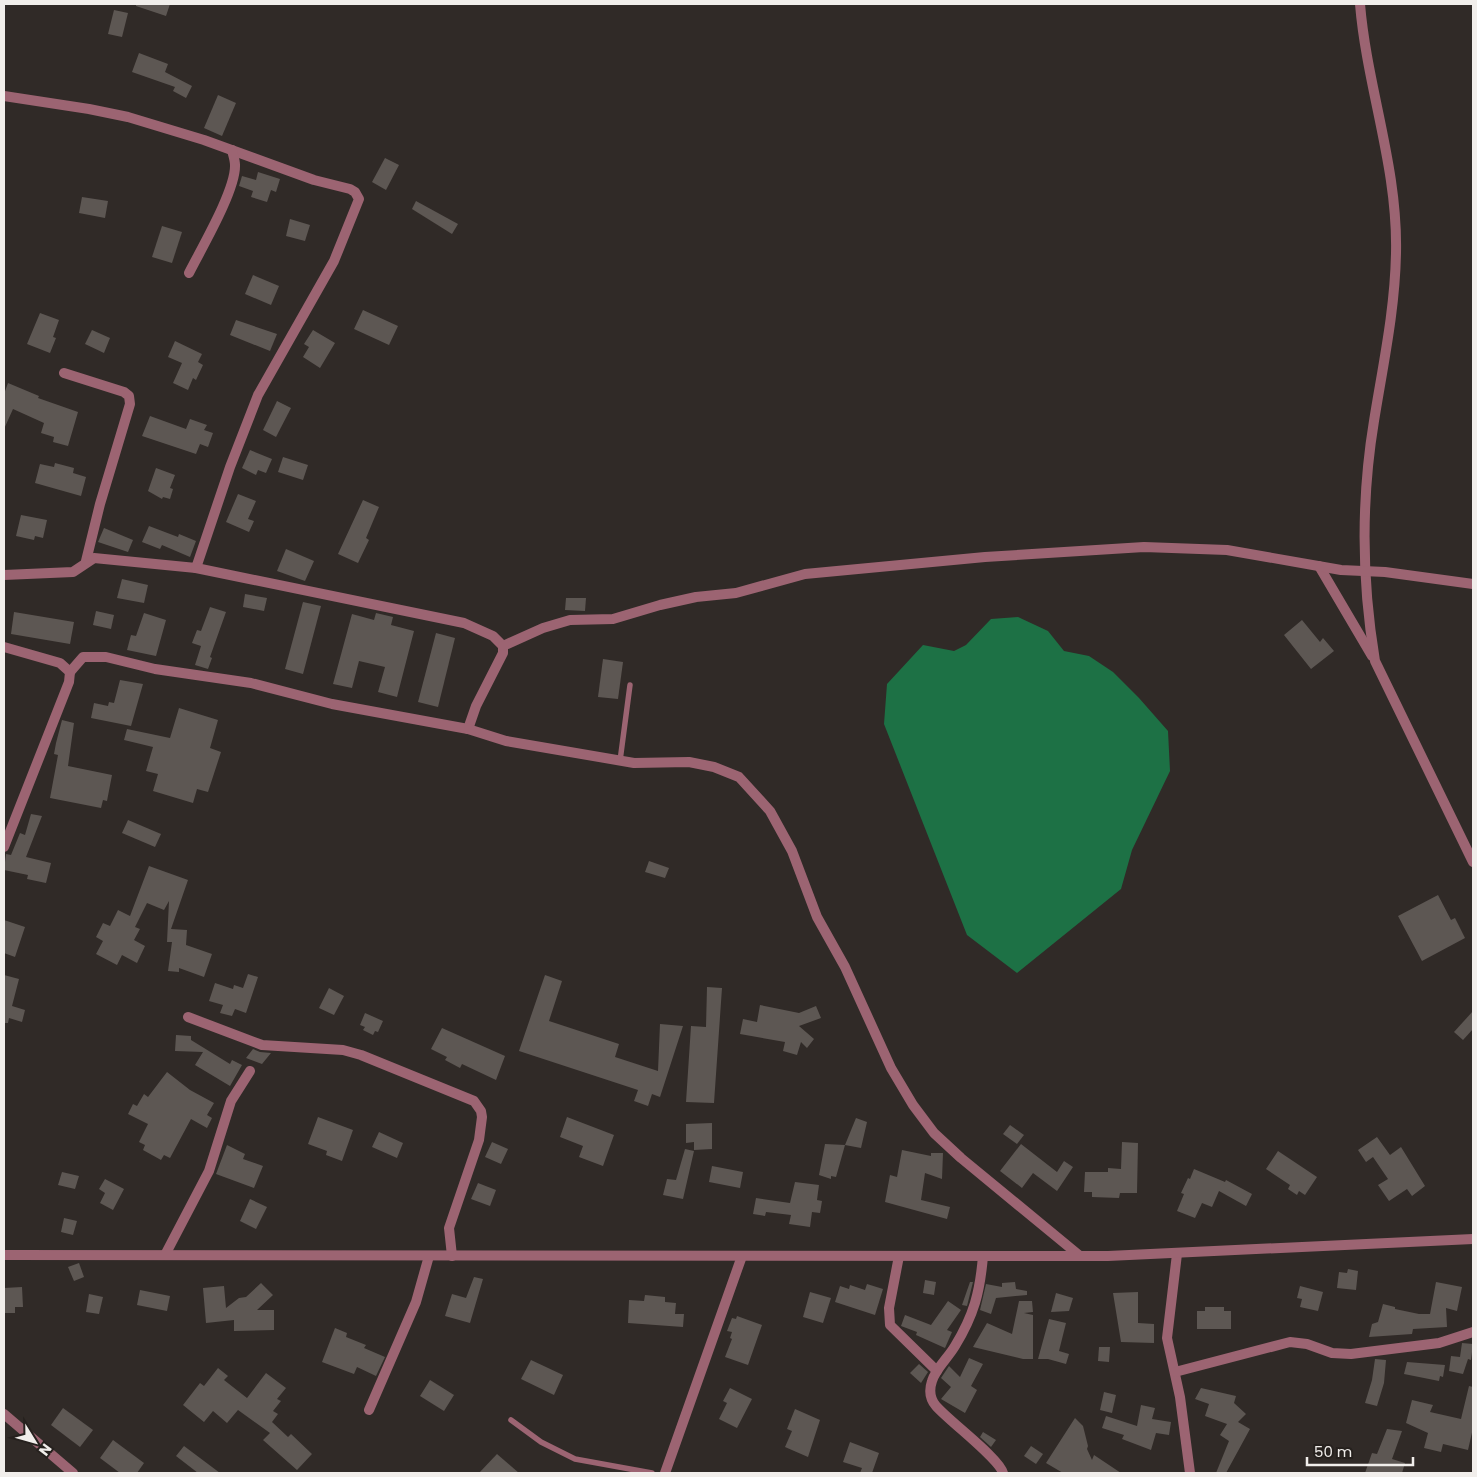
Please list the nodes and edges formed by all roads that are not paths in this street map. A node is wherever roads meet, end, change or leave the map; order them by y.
1 (1360, 4) edge
2 (4, 96) edge
3 (232, 150) junction
4 (189, 273) dead end
5 (64, 373) dead end
6 (86, 561) junction
7 (1319, 566) junction
8 (196, 568) junction
9 (1366, 572) junction
10 (4, 575) edge
11 (1473, 584) edge
12 (503, 646) junction
13 (4, 647) edge
14 (1375, 662) junction
15 (70, 672) junction
16 (630, 685) dead end
17 (468, 729) junction
18 (620, 761) junction
19 (4, 848) edge
20 (1473, 862) edge
21 (188, 1017) dead end
22 (250, 1071) dead end
23 (1473, 1239) edge
24 (1177, 1254) junction
25 (4, 1255) edge
26 (165, 1255) junction
27 (429, 1256) junction
28 (452, 1256) junction
29 (742, 1256) junction
30 (899, 1256) junction
31 (983, 1256) junction
32 (1080, 1256) junction
33 (1473, 1332) edge
34 (937, 1371) junction
35 (1175, 1372) junction
36 (369, 1410) dead end
37 (4, 1414) edge
38 (511, 1420) dead end
39 (73, 1473) edge
40 (652, 1473) edge
41 (665, 1473) edge
42 (1003, 1473) edge
43 (1190, 1473) edge

1 - 9 street
2 - 3 street
3 - 4 street
3 - 8 street
5 - 6 street
6 - 8 street
6 - 10 street
7 - 9 street
7 - 12 street
7 - 14 street
8 - 12 street
9 - 11 street
9 - 14 street
12 - 17 street
13 - 15 street
14 - 20 street
15 - 17 street
15 - 19 street
16 - 18 lane
17 - 18 street
18 - 32 street
21 - 28 street
22 - 26 street
23 - 24 street
24 - 32 street
24 - 35 street
25 - 26 street
26 - 27 street
27 - 28 street
27 - 36 street
28 - 29 street
29 - 30 street
29 - 41 street
30 - 31 street
30 - 34 street
31 - 32 street
31 - 34 street
33 - 35 street
34 - 42 street
35 - 43 street
37 - 39 street
38 - 40 lane

